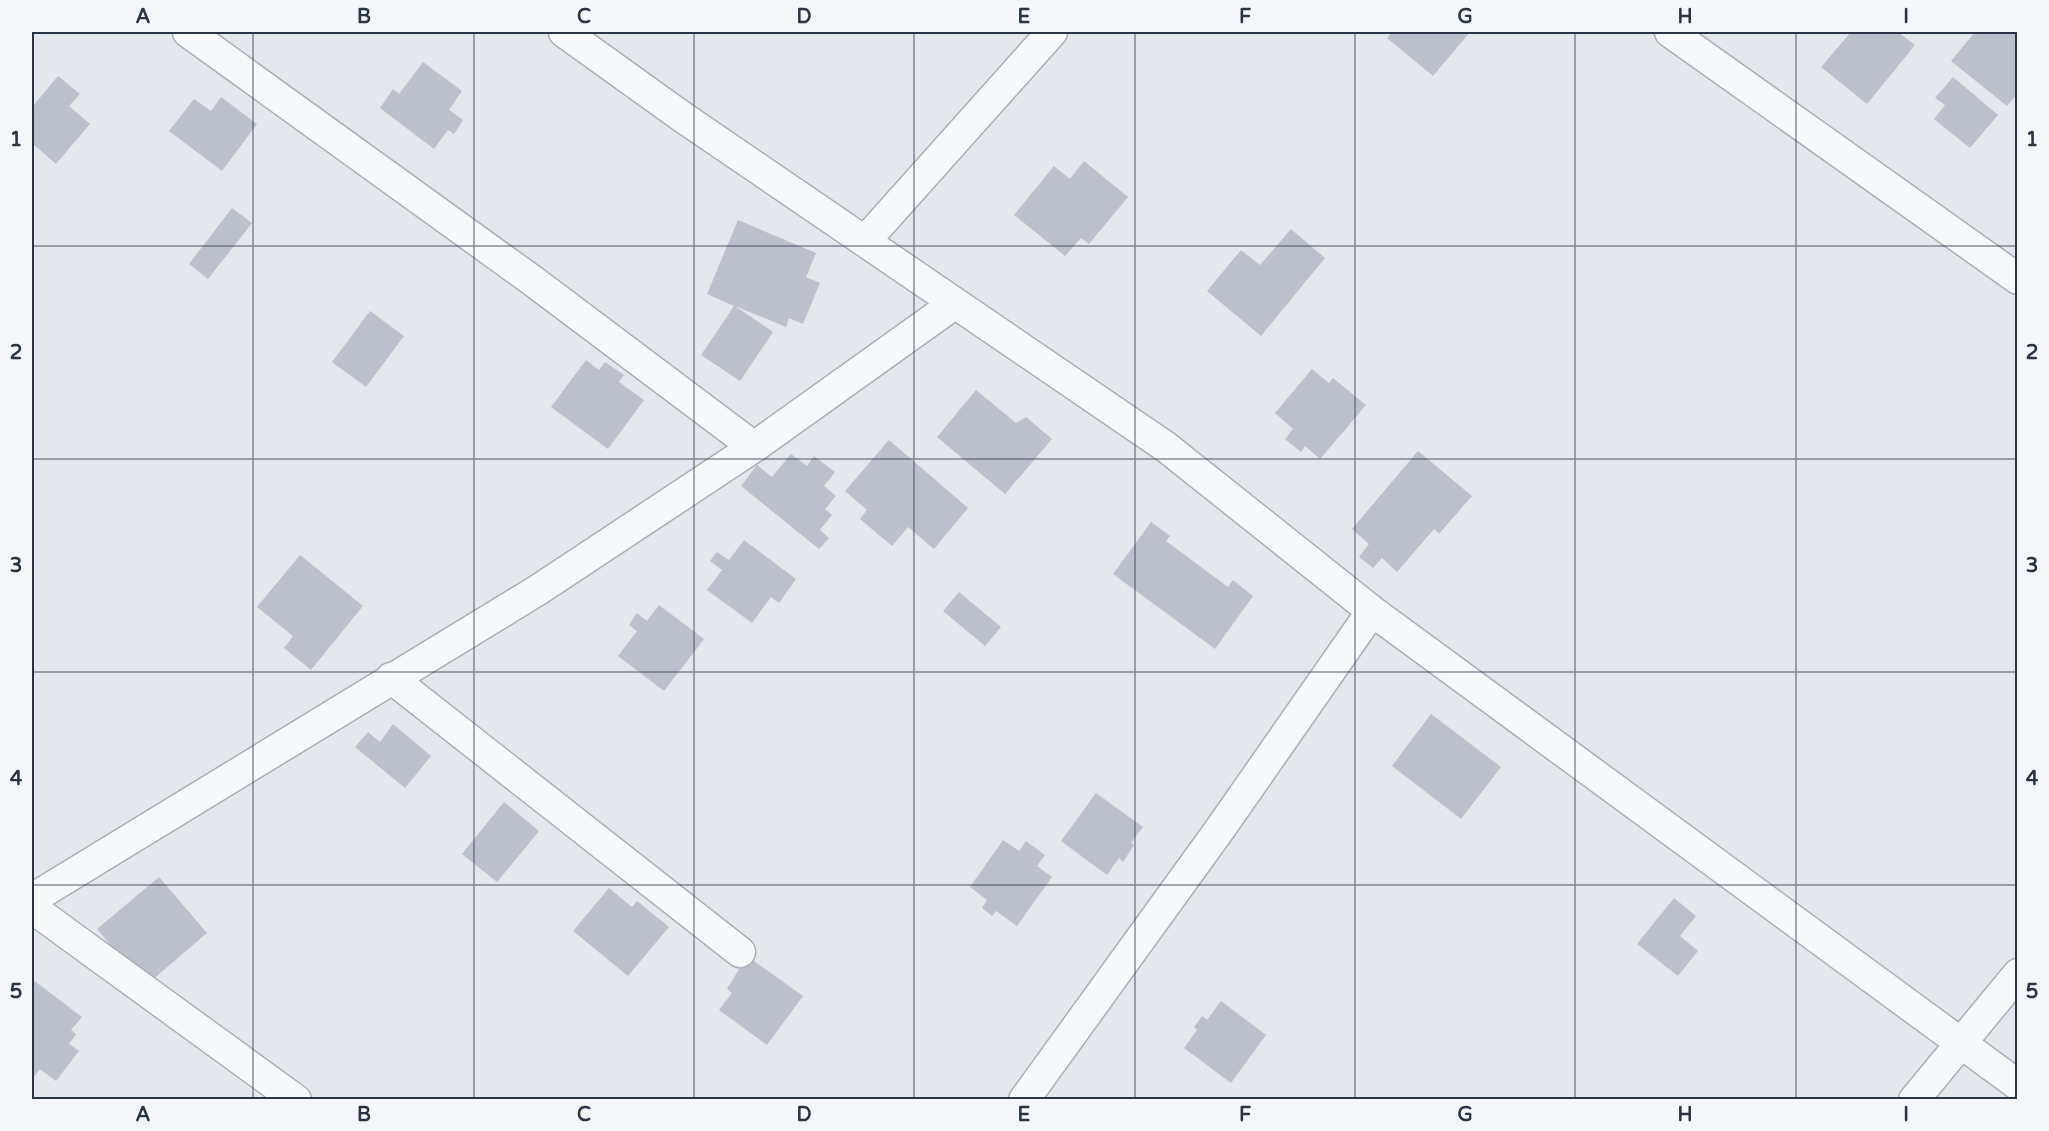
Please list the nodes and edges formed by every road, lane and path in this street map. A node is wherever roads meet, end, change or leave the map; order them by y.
1 (188, 32) edge
2 (564, 32) edge
3 (1052, 32) edge
4 (1670, 32) edge
5 (866, 240) junction
6 (2018, 279) edge
7 (954, 304) junction
8 (754, 447) junction
9 (1372, 611) junction
10 (391, 678) junction
11 (32, 899) edge
12 (32, 908) edge
13 (740, 952) dead end
14 (2018, 974) edge
15 (1961, 1044) junction
16 (2018, 1085) edge
17 (296, 1100) edge
18 (1024, 1100) edge
19 (1914, 1100) edge

1 - 8 street
2 - 5 street
3 - 5 street
4 - 6 street
5 - 7 street
7 - 8 street
7 - 9 street
8 - 10 street
9 - 15 street
9 - 18 street
10 - 11 street
10 - 13 street
12 - 17 street
14 - 15 street
15 - 16 street
15 - 19 street

